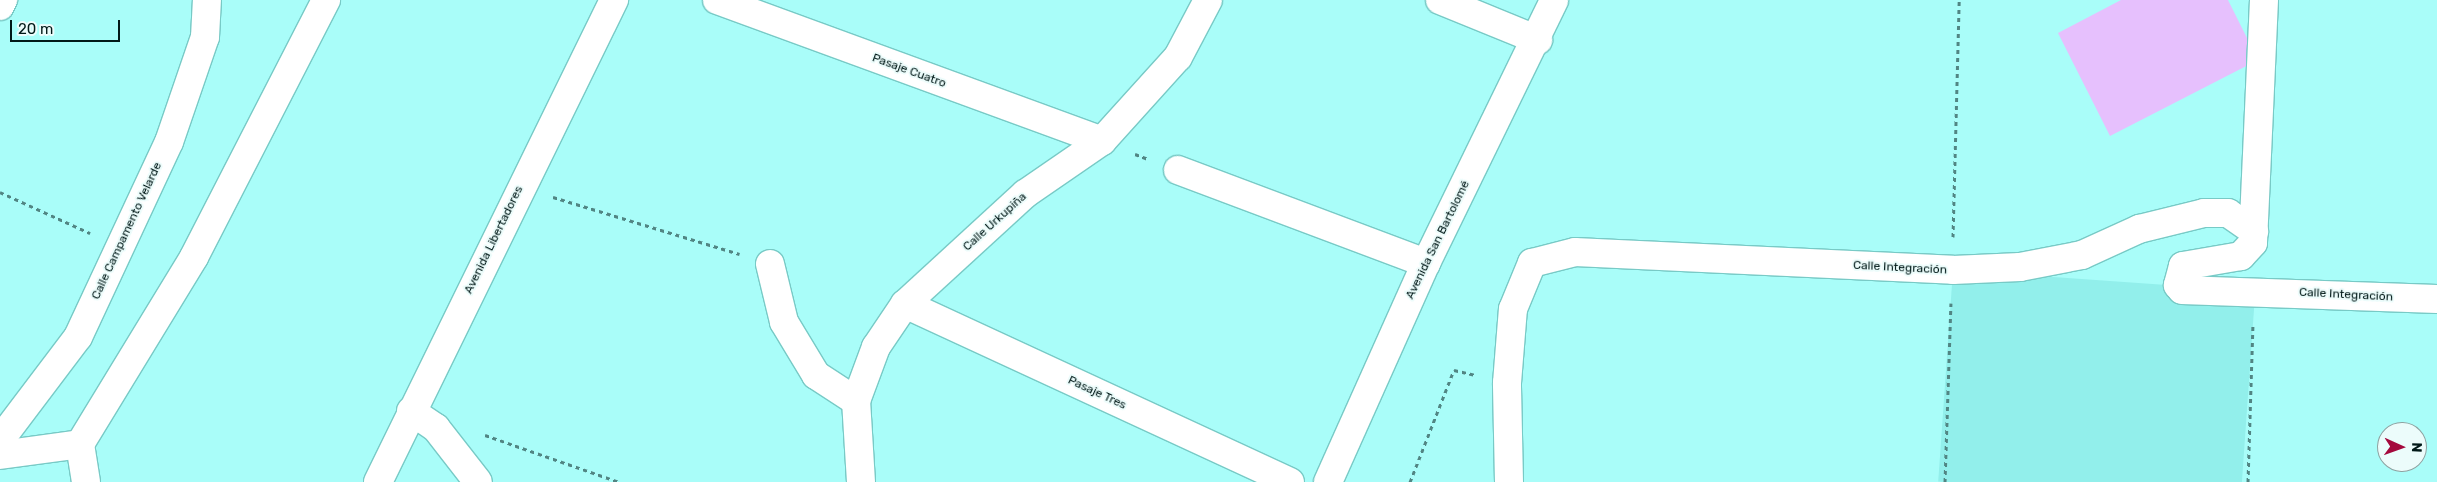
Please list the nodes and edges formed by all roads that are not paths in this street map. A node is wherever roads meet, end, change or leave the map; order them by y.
1 (3, 0) edge
2 (208, 0) edge
3 (326, 0) edge
4 (614, 0) edge
5 (716, 0) edge
6 (1208, 0) edge
7 (1440, 0) edge
8 (1554, 0) edge
9 (2264, 0) edge
10 (0, 6) edge
11 (1538, 40) junction
12 (1102, 141) junction
13 (1178, 170) road end
14 (2254, 231) junction
15 (1426, 263) junction
16 (770, 264) road end
17 (2437, 299) edge
18 (904, 304) junction
19 (856, 401) junction
20 (411, 411) junction
21 (0, 440) edge
22 (80, 444) junction
23 (0, 455) edge
24 (86, 482) edge
25 (378, 482) edge
26 (478, 482) edge
27 (860, 482) edge
28 (1290, 482) edge
29 (1328, 482) edge
30 (1509, 482) edge

1 - 10 street
2 - 21 street, Calle Campamento Velarde
3 - 22 street
4 - 20 street, Avenida Libertadores
5 - 12 street, Pasaje Cuatro
6 - 12 street, Calle Urkupiña
7 - 11 street
8 - 11 street, Avenida San Bartolomé
9 - 14 street
11 - 15 street, Avenida San Bartolomé
12 - 18 street, Calle Urkupiña
13 - 15 street
14 - 17 street, Calle Integración
14 - 30 street, Calle Integración
15 - 29 street, Avenida San Bartolomé
16 - 19 street
18 - 19 street, Calle Urkupiña
18 - 28 street, Pasaje Tres
19 - 27 street, Calle Urkupiña
20 - 25 street, Avenida Libertadores
20 - 26 street
22 - 23 street
22 - 24 street

